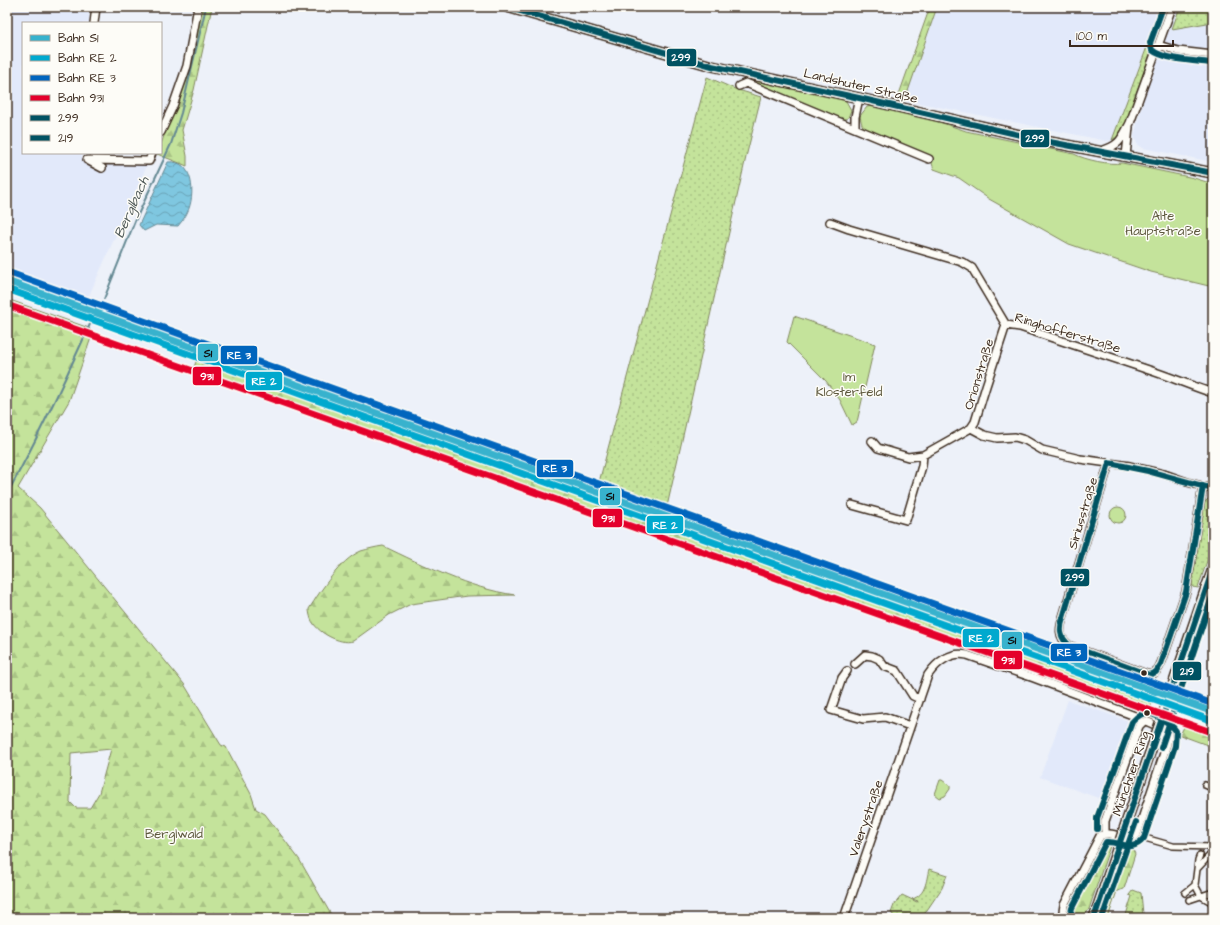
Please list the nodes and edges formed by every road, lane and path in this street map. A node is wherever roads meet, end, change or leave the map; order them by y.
1 (96, 7) edge
2 (198, 7) edge
3 (506, 7) edge
4 (1172, 7) edge
5 (94, 22) edge
6 (1158, 45) junction
7 (1213, 55) edge
8 (739, 86) dead end
9 (859, 98) junction
10 (1130, 123) junction
11 (855, 128) junction
12 (162, 130) edge
13 (1101, 151) junction
14 (152, 154) edge
15 (87, 156) edge
16 (1126, 156) junction
17 (930, 159) dead end
18 (102, 168) dead end
19 (1213, 173) edge
20 (830, 222) dead end
21 (1006, 325) junction
22 (1213, 393) edge
23 (971, 428) junction
24 (872, 441) dead end
25 (923, 455) junction
26 (1109, 463) junction
27 (1203, 486) junction
28 (1213, 489) edge
29 (852, 505) dead end
30 (1213, 569) edge
31 (855, 664) dead end
32 (847, 671) dead end
33 (920, 699) junction
34 (1141, 723) junction
35 (910, 726) junction
36 (1213, 769) edge
37 (1205, 785) dead end
38 (1212, 788) junction
39 (1211, 825) edge
40 (1213, 829) edge
41 (1104, 833) junction
42 (1145, 838) dead end
43 (1196, 847) junction
44 (1213, 851) edge
45 (1201, 853) junction
46 (1197, 869) junction
47 (1195, 885) junction
48 (1213, 892) edge
49 (1185, 893) dead end
50 (1200, 896) junction
51 (1190, 900) dead end
52 (1213, 903) edge
53 (844, 918) edge
54 (1062, 918) edge
55 (1094, 918) edge

1 - 5 street
2 - 12 street
3 - 9 main road, Landshuter Straße
4 - 6 street
6 - 7 street
6 - 10 street
8 - 11 street
9 - 11 street
9 - 13 main road, Landshuter Straße
10 - 13 street
10 - 16 street
11 - 17 street
13 - 16 main road, Landshuter Straße
14 - 15 street
15 - 18 street
16 - 19 main road, Landshuter Straße
20 - 21 street, Ringhofferstraße
21 - 22 street, Ringhofferstraße
21 - 23 street, Orionstraße
23 - 25 street
23 - 26 street
24 - 25 street
25 - 29 street
26 - 27 street
26 - 27 street, Siriusstraße
27 - 28 street
30 - 55 main road, Münchner Ring, bridge
31 - 33 street
32 - 35 street
33 - 34 street, Valerystraße
33 - 35 street, Valerystraße
34 - 41 street
34 - 41 street
35 - 53 street, Valerystraße
36 - 38 street
37 - 38 street
38 - 39 street
39 - 40 street
41 - 54 street
42 - 43 street
43 - 44 street
43 - 45 street
44 - 45 street
44 - 46 street
45 - 46 street
46 - 47 street
47 - 49 street
47 - 50 street
48 - 50 street
50 - 51 street
50 - 52 street

